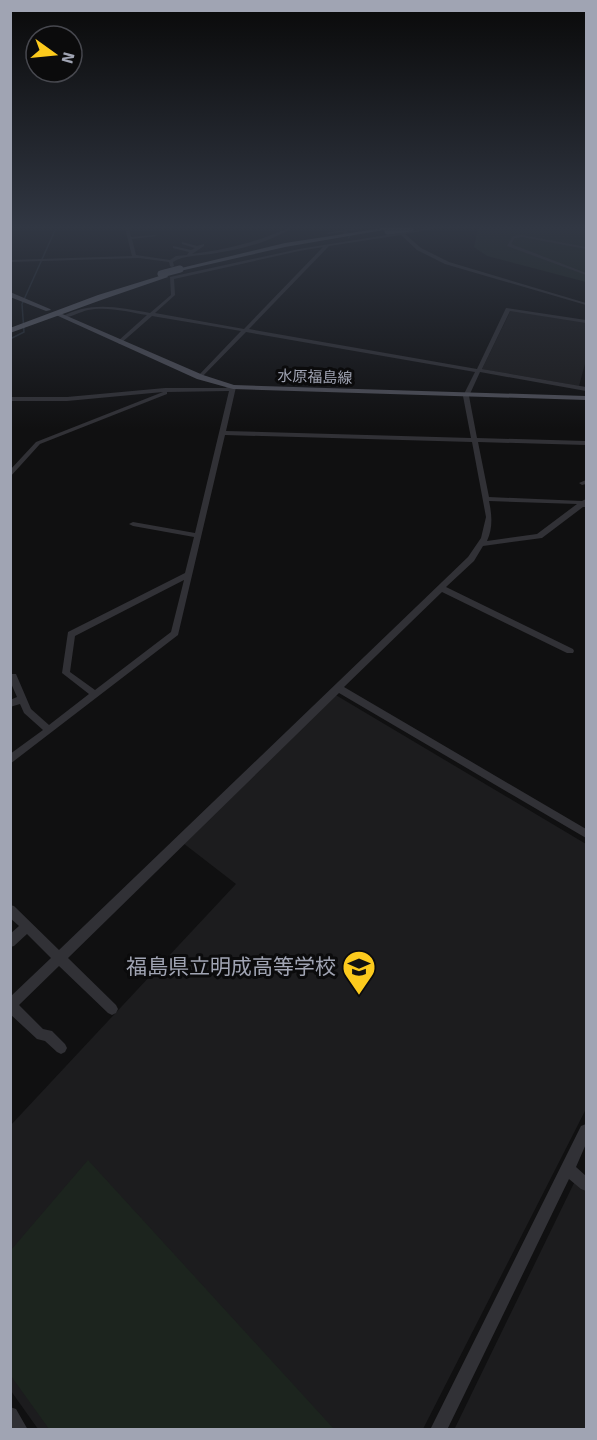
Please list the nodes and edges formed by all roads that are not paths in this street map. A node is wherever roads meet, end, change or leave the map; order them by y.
1 (13, 295) edge
2 (107, 295) edge
3 (173, 295) edge
4 (280, 295) edge
5 (556, 295) edge
6 (586, 304) edge
7 (47, 313) junction
8 (152, 315) junction
9 (60, 316) joint
10 (586, 321) edge
11 (21, 324) junction
12 (10, 326) edge
13 (246, 330) junction
14 (10, 331) edge
15 (120, 342) junction
16 (478, 370) junction
17 (200, 377) junction
18 (233, 387) junction
19 (586, 389) edge
20 (172, 390) junction
21 (466, 396) junction
22 (586, 398) edge
23 (10, 399) edge
24 (221, 433) junction
25 (476, 440) junction
26 (586, 443) edge
27 (10, 475) edge
28 (487, 499) junction
29 (585, 504) edge
30 (133, 524) dead end
31 (198, 536) junction
32 (482, 544) junction
33 (189, 574) junction
34 (441, 588) junction
35 (570, 651) dead end
36 (13, 676) dead end
37 (339, 688) junction
38 (95, 694) junction
39 (22, 699) junction
40 (10, 704) edge
41 (49, 730) junction
42 (10, 760) edge
43 (586, 834) edge
44 (10, 910) edge
45 (27, 926) junction
46 (10, 942) edge
47 (60, 958) junction
48 (11, 1006) edge
49 (112, 1009) dead end
50 (61, 1048) dead end
51 (586, 1131) edge
52 (568, 1169) junction
53 (586, 1184) edge
54 (10, 1416) edge
55 (20, 1430) edge
56 (438, 1430) edge

1 - 7 main road
2 - 7 highway
3 - 8 street
4 - 13 street
5 - 6 street
7 - 11 highway
8 - 9 street
8 - 13 street
8 - 15 street
9 - 15 main road, 水原福島線
10 - 16 street
11 - 12 highway
11 - 14 highway
13 - 16 street
13 - 17 street
15 - 17 main road, 水原福島線
16 - 19 street
16 - 21 street
17 - 18 main road, 水原福島線
18 - 20 street
18 - 21 main road, 水原福島線
18 - 24 street
20 - 23 street
20 - 27 street
21 - 22 main road, 水原福島線
21 - 25 street
24 - 25 street
24 - 31 street
25 - 26 street
25 - 28 street
28 - 29 street
28 - 32 street
29 - 32 street
30 - 31 street
31 - 33 street
32 - 34 street
33 - 38 street
33 - 38 street
34 - 35 street
34 - 37 street
36 - 39 street
37 - 43 street
37 - 47 street
38 - 41 street
39 - 40 street
39 - 41 street
41 - 42 street
44 - 45 street
45 - 46 street
45 - 47 street
47 - 48 street
47 - 49 street
48 - 50 street
51 - 52 street
52 - 53 street
52 - 56 street
54 - 55 street

